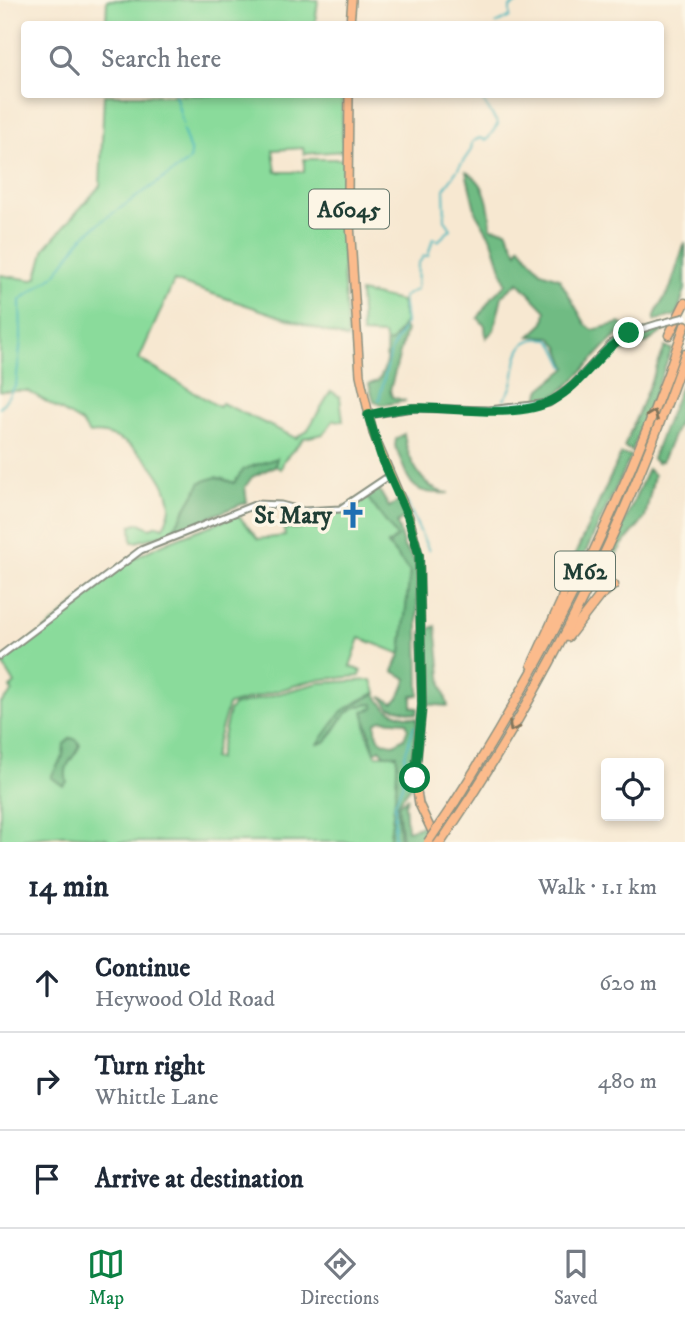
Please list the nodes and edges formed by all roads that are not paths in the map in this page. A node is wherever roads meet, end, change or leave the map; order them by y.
1 (352, 0) edge
2 (350, 21) edge
3 (349, 98) edge
4 (685, 303) edge
5 (685, 317) edge
6 (685, 325) edge
7 (669, 335) dead end
8 (685, 354) edge
9 (368, 415) junction
10 (389, 476) junction
11 (571, 565) dead end
12 (614, 585) dead end
13 (0, 656) edge
14 (526, 706) junction
15 (500, 730) junction
16 (428, 842) edge
17 (439, 842) edge

1 - 2 main road
3 - 9 main road, A6045
4 - 7 highway
5 - 9 street, bridge
15 -> 6 highway, M62
8 - 14 highway, M62
9 - 10 main road, A6045
10 - 13 street
10 - 17 main road, A6045
11 - 15 highway, M62
12 - 14 highway, M62
14 -> 17 highway, M62
15 - 16 highway, M62, bridge

